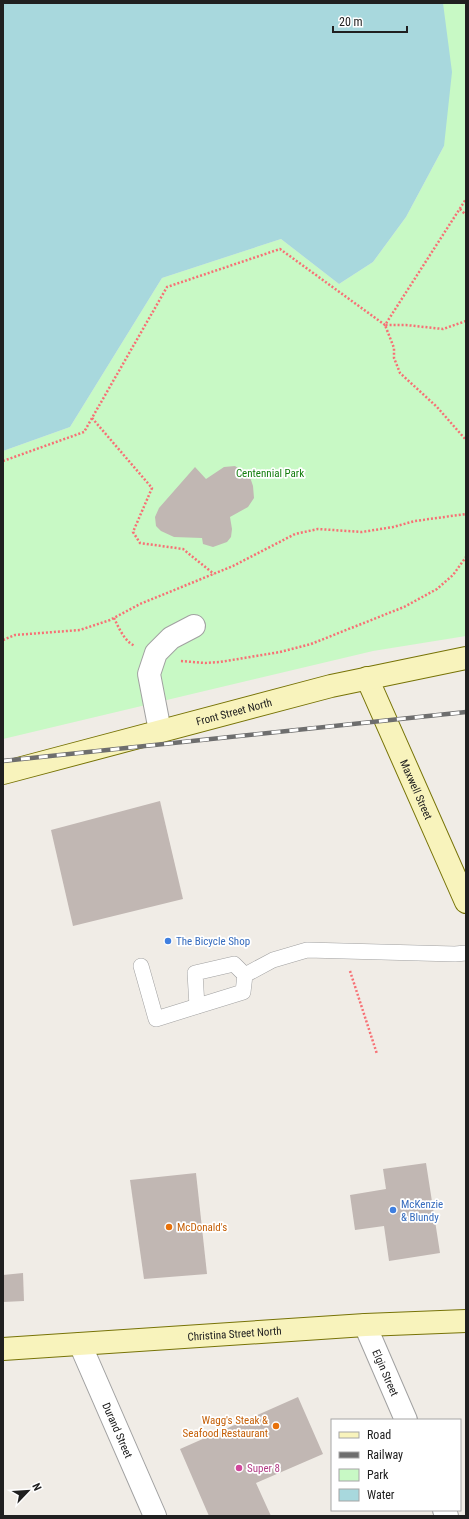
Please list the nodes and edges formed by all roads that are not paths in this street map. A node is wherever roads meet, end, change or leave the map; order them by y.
1 (194, 626) dead end
2 (466, 658) edge
3 (367, 678) junction
4 (160, 731) junction
5 (3, 773) edge
6 (466, 902) edge
7 (466, 953) edge
8 (141, 966) dead end
9 (245, 975) junction
10 (197, 1006) junction
11 (466, 1321) edge
12 (365, 1326) junction
13 (80, 1344) junction
14 (3, 1349) edge
15 (406, 1419) edge
16 (155, 1516) edge

1 - 4 street
2 - 3 main road, Front Street North
3 - 4 main road, Front Street North
3 - 6 main road, Maxwell Street
4 - 5 main road, Front Street North
7 - 9 lane
8 - 10 lane
9 - 10 lane
9 - 10 lane
11 - 12 main road, Christina Street North
12 - 13 main road, Christina Street North
12 - 15 street, Elgin Street
13 - 14 main road, Christina Street North
13 - 16 street, Durand Street

